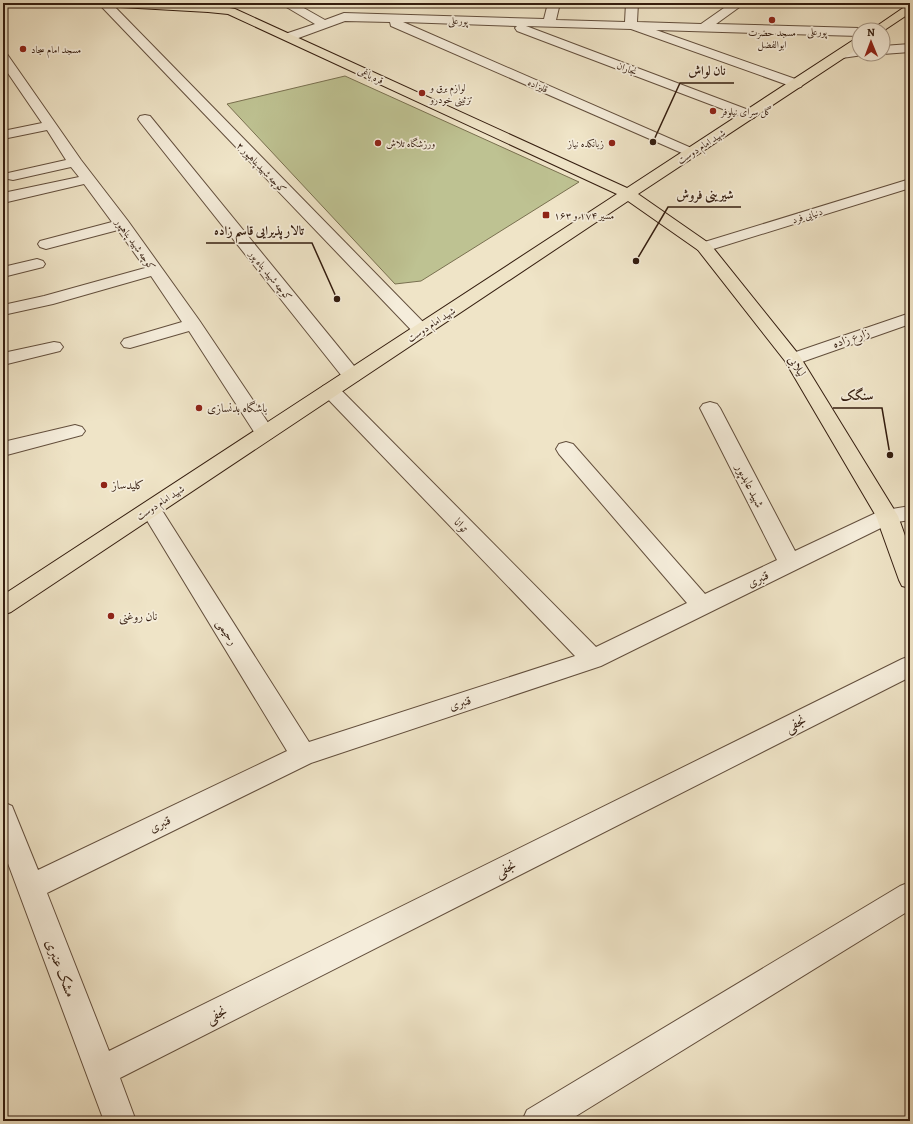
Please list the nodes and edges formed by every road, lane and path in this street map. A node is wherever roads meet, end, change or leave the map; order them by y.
1 (103, 3) edge
2 (287, 3) edge
3 (554, 3) edge
4 (632, 3) edge
5 (739, 3) edge
6 (395, 6) dead end
7 (910, 8) edge
8 (385, 18) junction
9 (419, 19) junction
10 (505, 22) junction
11 (889, 22) edge
12 (550, 23) junction
13 (324, 24) junction
14 (631, 25) junction
15 (704, 27) junction
16 (851, 32) edge
17 (289, 37) junction
18 (910, 48) edge
19 (891, 49) edge
20 (851, 53) edge
21 (3, 57) edge
22 (796, 84) junction
23 (749, 115) junction
24 (145, 119) dead end
25 (52, 125) junction
26 (3, 135) edge
27 (691, 153) junction
28 (75, 162) junction
29 (13, 176) dead end
30 (88, 179) junction
31 (910, 183) edge
32 (628, 194) junction
33 (3, 198) edge
34 (122, 224) junction
35 (46, 244) dead end
36 (704, 248) junction
37 (37, 264) dead end
38 (155, 270) junction
39 (3, 272) edge
40 (3, 310) edge
41 (910, 318) edge
42 (193, 324) junction
43 (421, 330) junction
44 (130, 343) dead end
45 (54, 348) dead end
46 (3, 359) edge
47 (793, 359) junction
48 (352, 376) junction
49 (330, 390) junction
50 (710, 408) dead end
51 (75, 431) dead end
52 (265, 433) junction
53 (3, 449) edge
54 (566, 449) dead end
55 (150, 509) junction
56 (910, 513) edge
57 (887, 516) junction
58 (790, 563) junction
59 (910, 580) edge
60 (3, 606) edge
61 (702, 606) junction
62 (593, 659) junction
63 (910, 666) edge
64 (303, 755) junction
65 (3, 814) edge
66 (31, 887) junction
67 (910, 895) edge
68 (101, 1071) junction
69 (120, 1121) edge
70 (538, 1121) edge

1 - 17 main road, قره باغی
1 - 43 street, ۲ کوچه شهیدپناهپور
2 - 13 street
3 - 12 street
4 - 14 street
5 - 15 street
6 - 9 street
7 - 11 main road
8 - 9 street, پورعلی
8 - 13 street, پورعلی
8 - 27 street, قلیزاده
9 - 10 street, پورعلی
10 - 12 street, پورعلی
10 - 23 street, نجاران
12 - 14 street, پورعلی
13 - 17 street, پورعلی
14 - 15 street, پورعلی
14 - 22 street, پورعلی
15 - 16 street, پورعلی
17 - 32 main road, قره باغی
18 - 19 street
20 - 22 main road, شهید امام دوست
21 - 25 street, کوچه شهید پناهپور
22 - 23 main road, شهید امام دوست
23 - 27 main road, شهید امام دوست
24 - 48 street, کوچه شهید پناه پور
25 - 26 street
25 - 28 street, کوچه شهید پناهپور
27 - 32 main road, شهید امام دوست
28 - 29 street
28 - 30 street, کوچه شهید پناهپور
30 - 33 street
30 - 34 street, کوچه شهید پناهپور
31 - 36 street, دنیایی فرد
32 - 36 main road, لیلابی
32 - 43 main road, شهید امام دوست
34 - 35 street
34 - 38 street, کوچه شهید پناهپور
36 - 47 main road, لیلابی
37 - 39 street
38 - 40 street
38 - 42 street, کوچه شهید پناهپور
41 - 47 street, زارع زاده
42 - 44 street
42 - 52 street, کوچه شهید پناهپور
43 - 48 main road, شهید امام دوست
45 - 46 street
47 - 57 main road, لیلابی
48 - 49 main road, شهید امام دوست
49 - 52 main road, شهید امام دوست
49 - 62 street, توانا
50 - 58 street, شهید عابدپور
51 - 53 street
52 - 55 main road, شهید امام دوست
54 - 61 street
55 - 60 main road, شهید امام دوست
55 - 64 street, رحیمی
56 - 57 street, قنبری
57 - 58 street, قنبری
57 - 59 main road, لیلابی
58 - 61 street, قنبری
61 - 62 street, قنبری
62 - 64 street, قنبری
63 - 68 street, نجفی
64 - 66 street, قنبری
65 - 66 street, مشک عنبری
66 - 68 street, مشک عنبری
67 - 70 street
68 - 69 street, مشک عنبری

